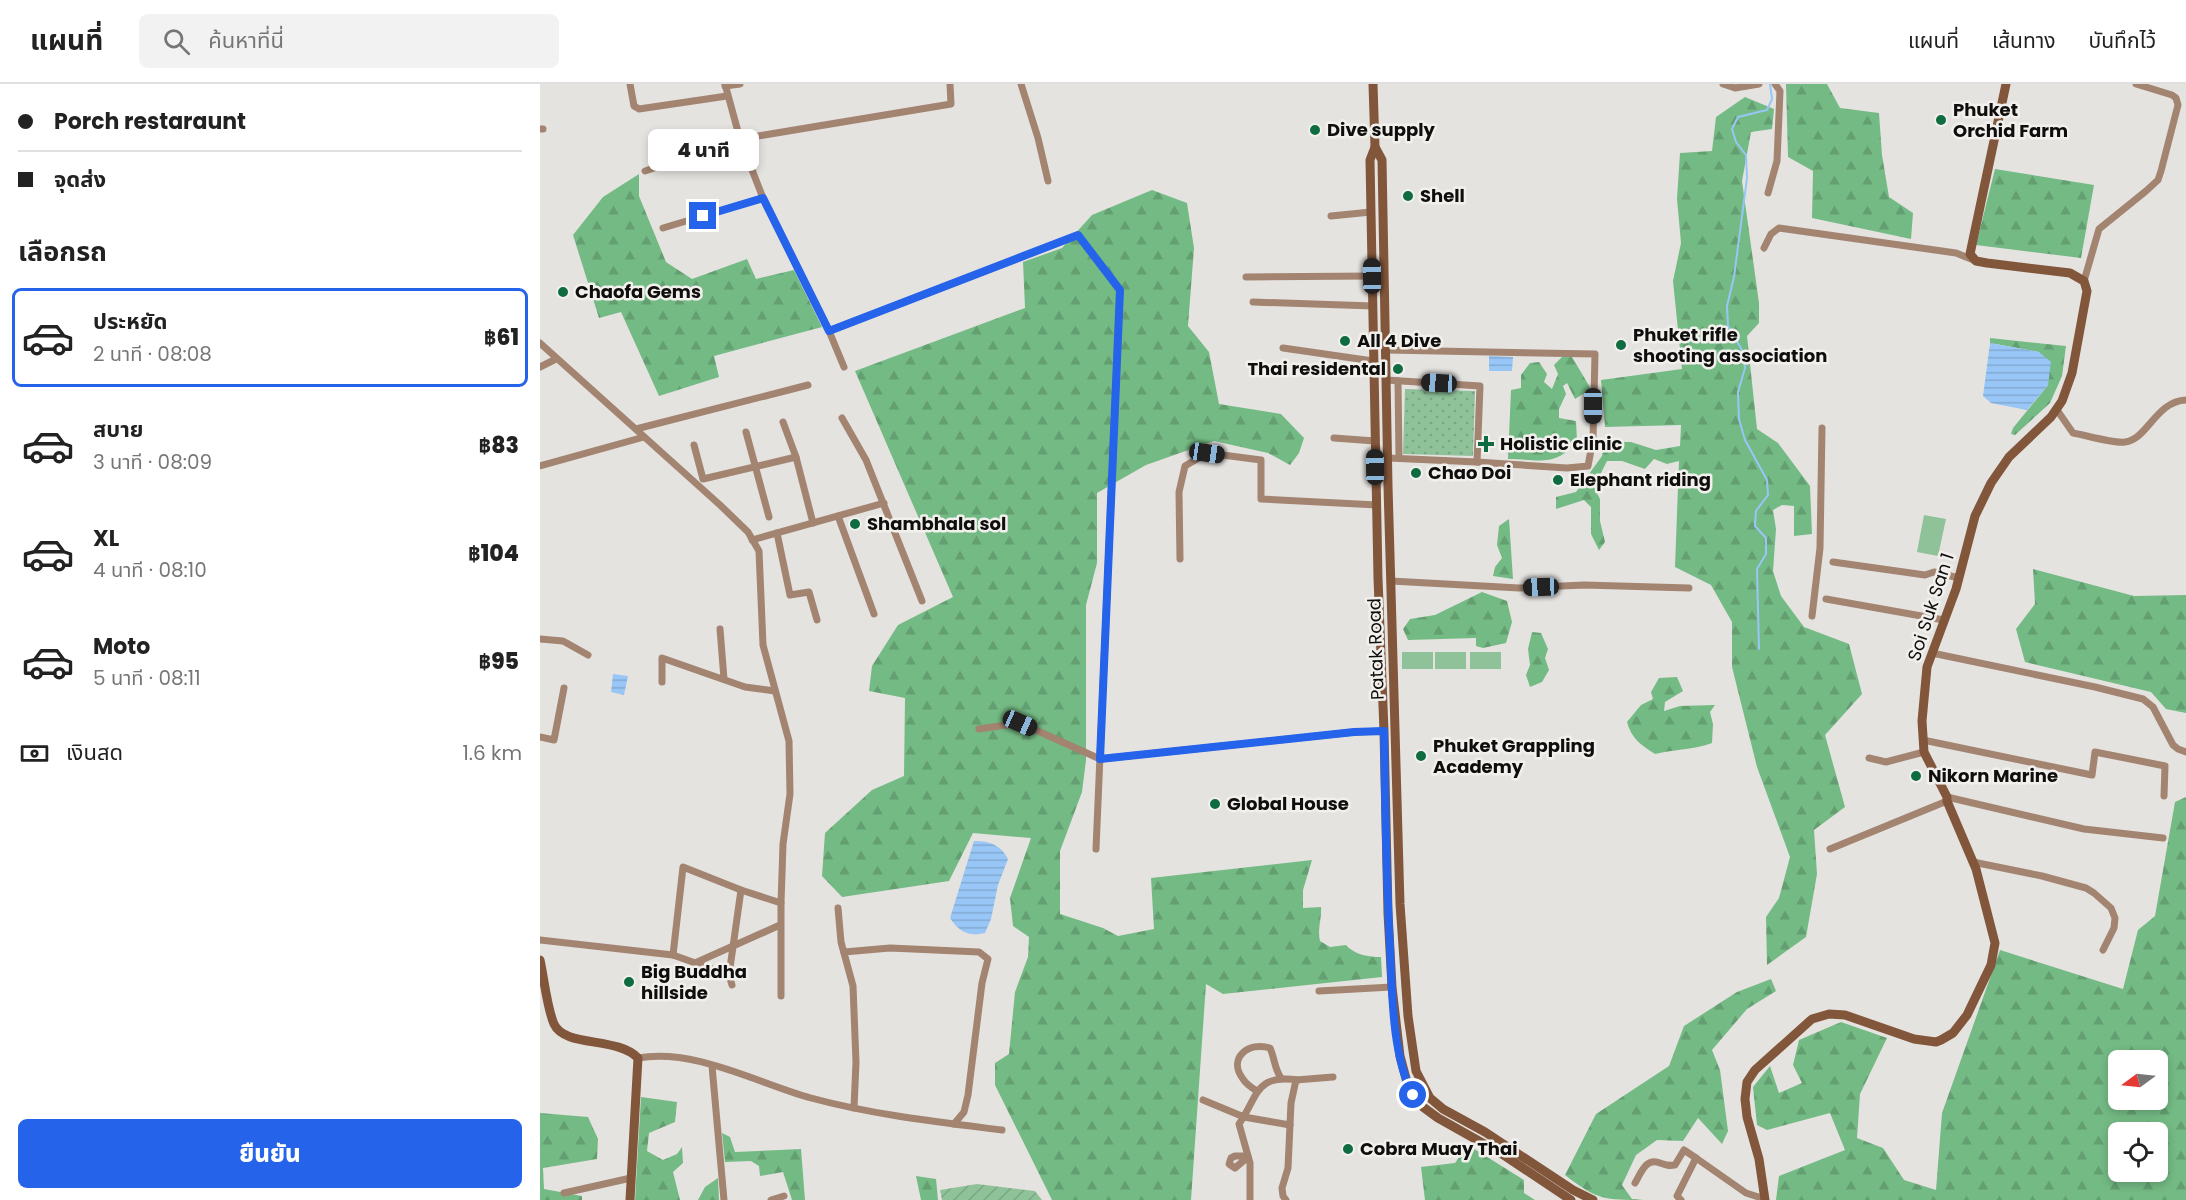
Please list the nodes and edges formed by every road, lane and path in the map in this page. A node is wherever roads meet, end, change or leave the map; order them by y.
1 (630, 84) edge
2 (740, 84) edge
3 (950, 84) edge
4 (1022, 84) edge
5 (1373, 84) edge
6 (1722, 84) edge
7 (1759, 84) edge
8 (1774, 84) edge
9 (2006, 84) edge
10 (2136, 84) edge
11 (725, 85) edge
12 (727, 96) junction
13 (740, 139) junction
14 (1375, 147) junction
15 (645, 171) dead end
16 (1048, 181) dead end
17 (1768, 193) dead end
18 (763, 198) junction
19 (1371, 212) junction
20 (1331, 216) dead end
21 (663, 228) dead end
22 (1764, 248) dead end
23 (1976, 261) junction
24 (1372, 276) junction
25 (1246, 277) dead end
26 (2084, 280) junction
27 (1253, 302) dead end
28 (1373, 306) junction
29 (829, 331) junction
30 (540, 343) edge
31 (1283, 348) dead end
32 (1386, 350) junction
33 (556, 359) junction
34 (1373, 362) junction
35 (540, 367) edge
36 (844, 367) dead end
37 (1386, 380) junction
38 (1398, 381) junction
39 (808, 385) dead end
40 (2186, 400) edge
41 (2057, 410) junction
42 (842, 418) dead end
43 (783, 422) dead end
44 (1822, 428) dead end
45 (636, 429) junction
46 (746, 432) dead end
47 (644, 437) junction
48 (1334, 438) dead end
49 (1375, 441) junction
50 (694, 445) dead end
51 (796, 457) junction
52 (1388, 458) junction
53 (1399, 458) junction
54 (1477, 462) junction
55 (540, 466) edge
56 (756, 467) junction
57 (884, 503) junction
58 (1377, 505) junction
59 (838, 516) junction
60 (769, 517) dead end
61 (813, 523) junction
62 (777, 533) junction
63 (752, 540) junction
64 (1180, 559) dead end
65 (1833, 562) dead end
66 (1959, 578) junction
67 (1391, 581) junction
68 (1689, 588) dead end
69 (1826, 599) dead end
70 (922, 601) dead end
71 (874, 614) dead end
72 (1812, 616) dead end
73 (817, 620) dead end
74 (1944, 620) junction
75 (720, 629) dead end
76 (540, 639) edge
77 (1932, 653) junction
78 (588, 655) dead end
79 (724, 679) junction
80 (662, 682) dead end
81 (564, 688) dead end
82 (775, 692) junction
83 (979, 729) dead end
84 (1384, 731) junction
85 (540, 737) edge
86 (1923, 740) junction
87 (1924, 752) junction
88 (2186, 752) edge
89 (1396, 753) junction
90 (1384, 754) junction
91 (1869, 758) dead end
92 (1100, 759) junction
93 (2164, 796) dead end
94 (1947, 799) junction
95 (2163, 838) dead end
96 (1096, 849) dead end
97 (1830, 849) dead end
98 (1973, 862) junction
99 (741, 891) junction
100 (781, 903) junction
101 (838, 908) dead end
102 (780, 925) junction
103 (540, 940) edge
104 (733, 948) junction
105 (2103, 950) dead end
106 (844, 952) junction
107 (673, 955) junction
108 (540, 960) edge
109 (695, 963) junction
110 (729, 975) junction
111 (732, 985) dead end
112 (1392, 987) junction
113 (1319, 991) dead end
114 (781, 996) dead end
115 (638, 1058) junction
116 (712, 1066) junction
117 (1333, 1077) dead end
118 (1281, 1078) junction
119 (1298, 1080) junction
120 (1423, 1088) junction
121 (1257, 1091) junction
122 (1413, 1095) junction
123 (1203, 1100) dead end
124 (854, 1108) junction
125 (1244, 1117) junction
126 (954, 1124) junction
127 (1290, 1125) junction
128 (1002, 1130) dead end
129 (1696, 1158) junction
130 (631, 1178) junction
131 (1635, 1183) dead end
132 (564, 1193) dead end
133 (784, 1196) dead end
134 (1765, 1199) edge
135 (630, 1200) edge
136 (724, 1200) edge
137 (771, 1200) edge
138 (1250, 1200) edge
139 (1286, 1200) edge
140 (1571, 1200) edge
141 (1593, 1200) edge
142 (1681, 1200) edge

1 - 12 street
2 - 11 street
3 - 13 street
4 - 16 street
5 - 14 main road, Patak Road
6 - 7 street
8 - 17 street
9 - 23 main road
10 - 26 street
11 - 12 street
12 - 13 street
13 - 15 street
13 - 18 street
14 - 19 main road, Patak Road
14 - 32 main road, Patak Road
18 - 21 street
18 - 29 street
19 - 20 street
19 - 24 main road, Patak Road
22 - 23 street
23 - 26 main road
24 - 25 street
24 - 28 main road, Patak Road
26 - 41 main road, Soi Suk San 1
27 - 28 street
28 - 34 main road, Patak Road
29 - 36 street
29 - 92 street
30 - 33 street
31 - 34 street
32 - 37 main road, Patak Road
32 - 54 street
33 - 35 street
33 - 45 street
34 - 49 main road, Patak Road
37 - 38 street
37 - 52 main road, Patak Road
38 - 53 street
38 - 54 street
39 - 45 street
40 - 41 street
41 - 66 main road, Soi Suk San 1
42 - 57 street
43 - 51 street
44 - 72 street
45 - 47 street
46 - 56 street
47 - 55 street
47 - 63 street
48 - 49 street
49 - 58 main road, Patak Road
50 - 56 street
51 - 56 street
51 - 61 street
52 - 53 street
52 - 67 main road, Patak Road
53 - 54 street
56 - 60 street
57 - 59 street
57 - 70 street
58 - 64 street
58 - 84 main road, Patak Road
59 - 61 street
59 - 71 street
61 - 62 street
62 - 63 street
62 - 73 street
63 - 82 street
65 - 66 street
66 - 74 main road, Soi Suk San 1
67 - 68 street
67 - 89 main road, Patak Road
69 - 74 street
74 - 77 main road, Soi Suk San 1
75 - 79 street
76 - 78 street
77 - 86 main road, Soi Suk San 1
77 - 88 street
79 - 80 street
79 - 82 street
81 - 85 street
82 - 100 street
83 - 92 street
84 - 90 main road, Patak Road
84 - 92 street
86 - 87 main road, Soi Suk San 1
86 - 93 street
87 - 91 street
87 - 94 main road, Soi Suk San 1
89 - 90 main road
89 - 120 main road, Patak Road
90 - 112 main road, Patak Road
92 - 96 street
94 - 95 street
94 - 97 street
94 - 98 main road, Soi Suk San 1
98 - 105 street
98 - 134 main road, Soi Suk San 1
99 - 100 street
99 - 104 street
99 - 107 street
100 - 102 street
101 - 106 street
102 - 104 street
102 - 114 street
103 - 107 street
104 - 109 street
104 - 110 street
106 - 124 street
106 - 126 street
107 - 109 street
108 - 115 main road
109 - 110 street
110 - 111 street
112 - 113 street
112 - 122 main road, Patak Road
115 - 116 street
115 - 130 main road
116 - 124 street
116 - 136 street
117 - 119 street
118 - 119 street
118 - 121 street
118 - 121 street
119 - 127 street
120 - 122 main road
120 - 141 main road, Patak Road
121 - 125 street
122 - 140 main road, Patak Road
123 - 125 street
124 - 126 street
125 - 127 street
125 - 138 street
126 - 128 street
127 - 139 street
129 - 131 street
129 - 134 street
129 - 142 street
130 - 132 street
130 - 135 main road
133 - 137 street

